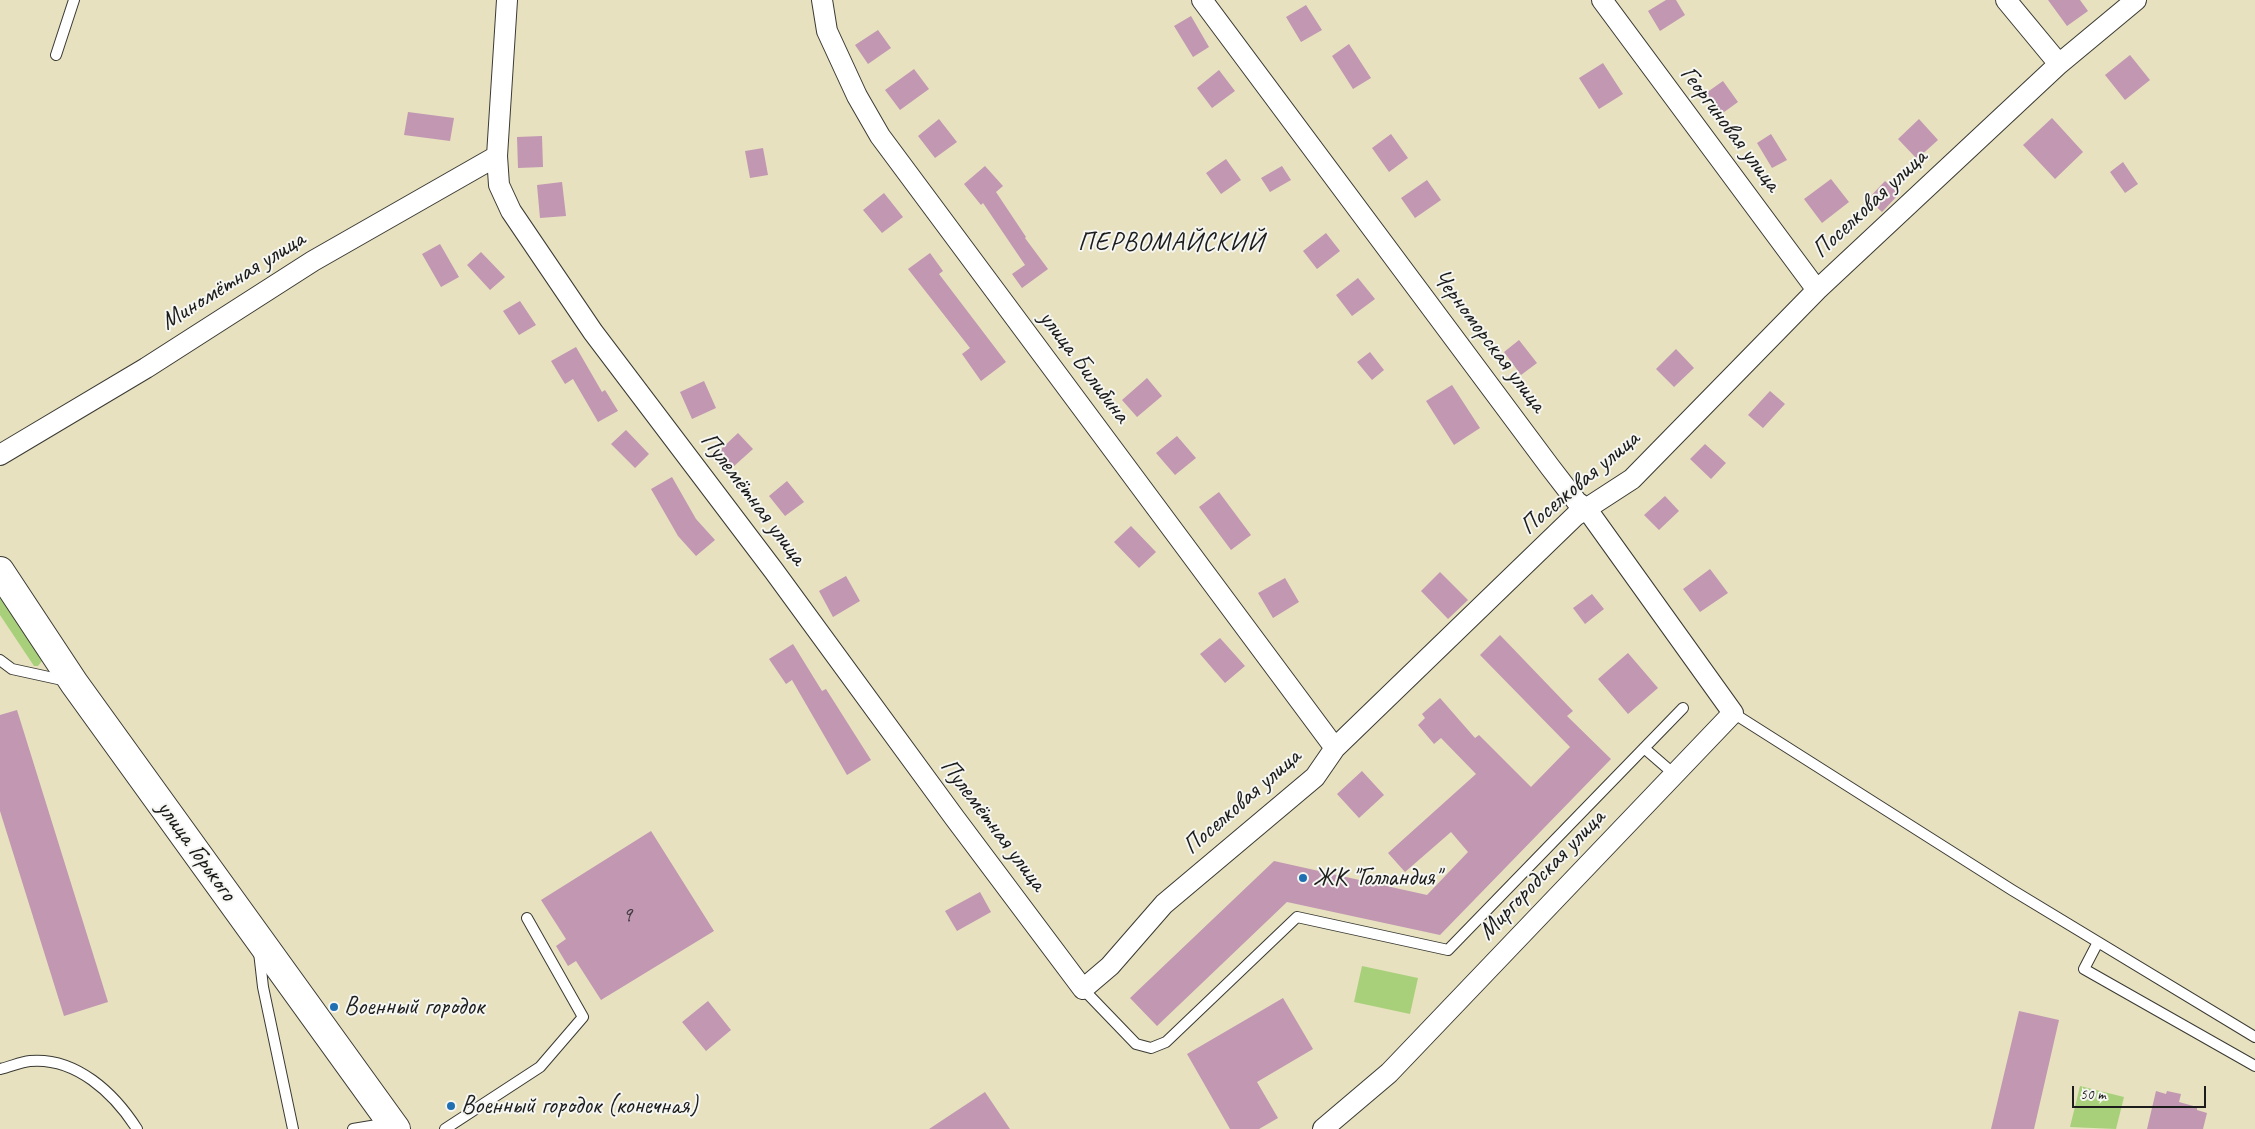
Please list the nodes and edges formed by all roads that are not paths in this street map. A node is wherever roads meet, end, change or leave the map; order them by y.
1 (74, 0) edge
2 (507, 0) edge
3 (822, 0) edge
4 (1202, 0) edge
5 (1602, 0) edge
6 (2006, 0) edge
7 (2136, 0) edge
8 (56, 55) dead end
9 (2059, 64) junction
10 (497, 156) junction
11 (1817, 290) junction
12 (0, 455) edge
13 (1586, 508) junction
14 (0, 571) edge
15 (0, 660) edge
16 (74, 683) junction
17 (1683, 708) dead end
18 (1733, 713) junction
19 (1335, 748) junction
20 (1644, 748) junction
21 (1674, 774) junction
22 (527, 918) dead end
23 (257, 936) junction
24 (2098, 942) junction
25 (1083, 989) junction
26 (2255, 1037) edge
27 (2255, 1066) edge
28 (0, 1069) edge
29 (394, 1126) edge
30 (137, 1129) edge
31 (293, 1129) edge
32 (353, 1129) edge
33 (445, 1129) edge
34 (1323, 1129) edge

1 - 8 lane
2 - 10 street, Пулемётная улица
3 - 19 street, улица Билибина
4 - 13 street, Черноморская улица
5 - 11 street, Георгиновая улица
6 - 9 street
7 - 9 street, Поселковая улица
9 - 11 street, Поселковая улица
10 - 12 street, Миномётная улица
10 - 25 street, Пулемётная улица
11 - 13 street, Поселковая улица
13 - 18 street, Черноморская улица
13 - 19 street, Поселковая улица
14 - 16 main road, улица Горького
15 - 16 lane
16 - 23 main road, улица Горького
17 - 20 lane
18 - 21 street, Миргородская улица
18 - 24 lane
19 - 25 street, Поселковая улица
20 - 21 lane
20 - 25 lane
21 - 34 street, Миргородская улица
22 - 33 lane
23 - 29 main road, улица Горького
23 - 31 lane
24 - 26 lane
24 - 27 lane
28 - 30 lane
29 - 32 lane

